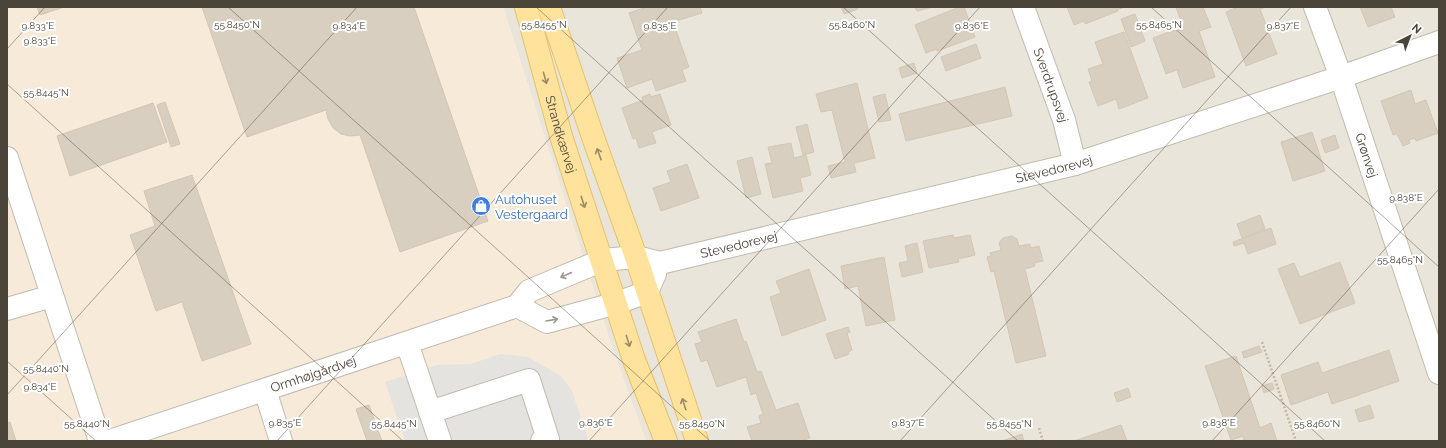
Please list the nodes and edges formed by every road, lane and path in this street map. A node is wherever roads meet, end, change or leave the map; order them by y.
1 (526, 7) edge
2 (549, 7) edge
3 (1023, 7) edge
4 (1315, 7) edge
5 (1439, 42) edge
6 (1341, 78) junction
7 (7, 158) edge
8 (1075, 164) junction
9 (636, 256) junction
10 (603, 260) junction
11 (660, 263) junction
12 (647, 292) junction
13 (52, 296) junction
14 (617, 303) junction
15 (517, 306) junction
16 (7, 309) edge
17 (407, 342) junction
18 (1262, 342) dead end
19 (1439, 374) edge
20 (265, 390) junction
21 (430, 412) junction
22 (1039, 428) dead end
23 (100, 441) edge
24 (110, 441) edge
25 (281, 441) edge
26 (440, 441) edge
27 (542, 441) edge
28 (666, 441) edge
29 (697, 441) edge
30 (1043, 441) edge
31 (1296, 441) edge

1 -> 10 main road, Strandkærvej
9 -> 2 main road, Strandkærvej
3 - 8 street, Sverdrupsvej
4 - 6 street, Grønvej
5 - 6 street, Stevedorevej
6 - 8 street, Stevedorevej
6 - 19 street, Grønvej
7 - 13 street
8 - 11 street, Stevedorevej
9 - 10 street
9 - 11 street, Stevedorevej
9 - 12 main road, Strandkærvej
10 - 14 main road, Strandkærvej
10 -> 15 street
11 - 12 street
12 - 14 street
29 -> 12 main road, Strandkærvej
13 - 16 street
13 - 23 street
15 -> 14 street
14 -> 28 main road, Strandkærvej
15 - 17 street, Ormhøjgårdvej
17 - 20 street, Ormhøjgårdvej
17 - 21 street
18 - 31 path
20 - 24 street, Ormhøjgårdvej
20 - 25 street
21 - 26 street
21 - 27 street
22 - 30 path

